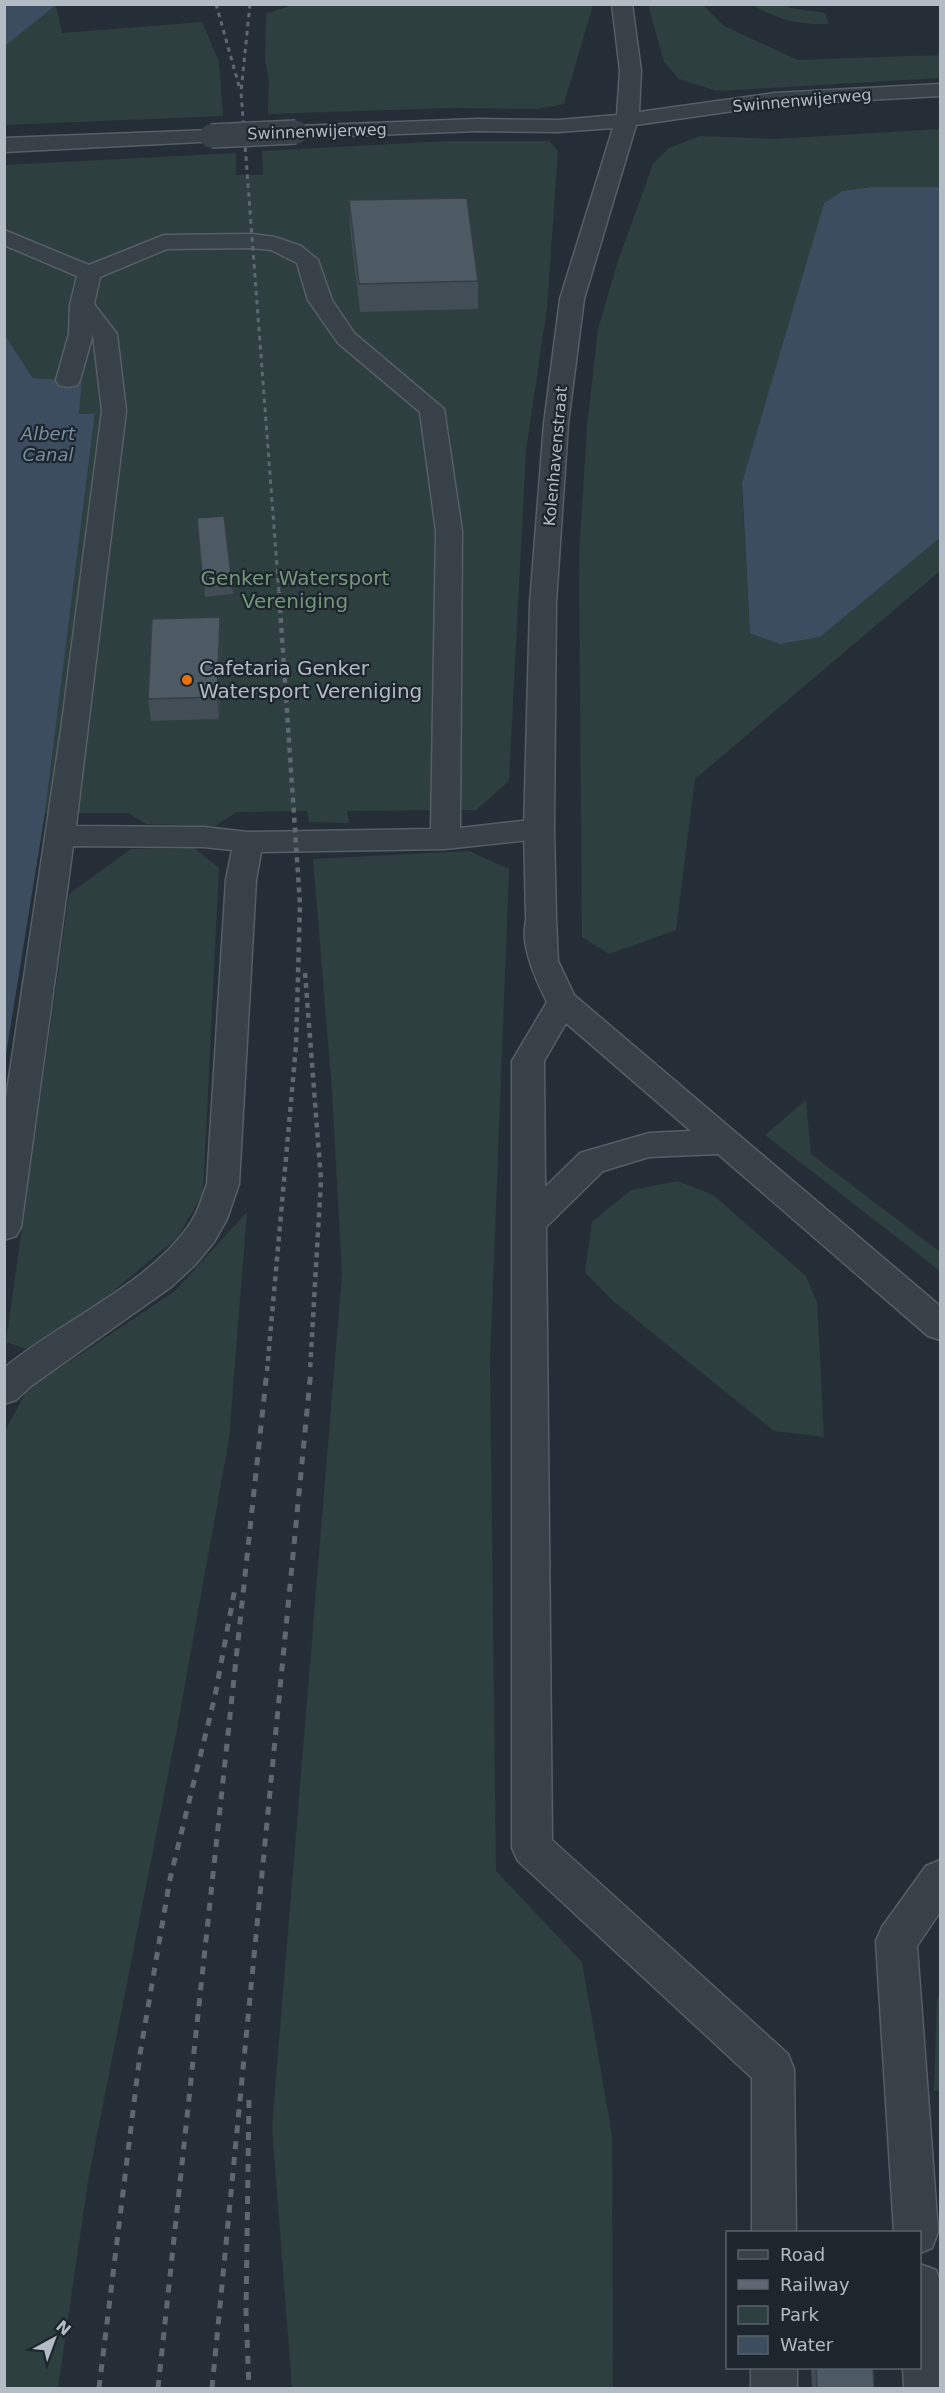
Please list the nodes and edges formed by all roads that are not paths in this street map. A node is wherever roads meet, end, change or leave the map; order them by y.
1 (622, 4) edge
2 (940, 90) edge
3 (629, 120) junction
4 (770, 120) dead end
5 (4, 145) edge
6 (4, 237) edge
7 (89, 273) junction
8 (82, 305) junction
9 (68, 380) dead end
10 (539, 829) junction
11 (61, 837) junction
12 (445, 838) junction
13 (248, 842) junction
14 (562, 1002) junction
15 (725, 1142) junction
16 (530, 1222) junction
17 (4, 1227) edge
18 (940, 1326) edge
19 (4, 1390) edge
20 (940, 1879) edge
21 (774, 2231) edge
22 (916, 2231) edge
23 (921, 2301) edge
24 (774, 2369) edge
25 (774, 2388) edge
26 (927, 2388) edge

1 - 3 street, Kolenhavenstraat
2 - 3 street, Swinnenwijerweg
3 - 4 street, Swinnenwijerweg
3 - 5 street, Swinnenwijerweg, bridge
3 - 10 street, Kolenhavenstraat
6 - 7 street
7 - 8 street
7 - 12 street
8 - 9 street
8 - 11 street
10 - 12 street
10 - 14 street, Kolenhavenstraat
11 - 13 street
11 - 17 street
12 - 13 street
13 - 19 street
14 - 15 street
14 - 16 street
15 - 16 street
15 - 18 street
16 - 21 street
20 - 22 street
23 - 26 street
24 - 25 street

